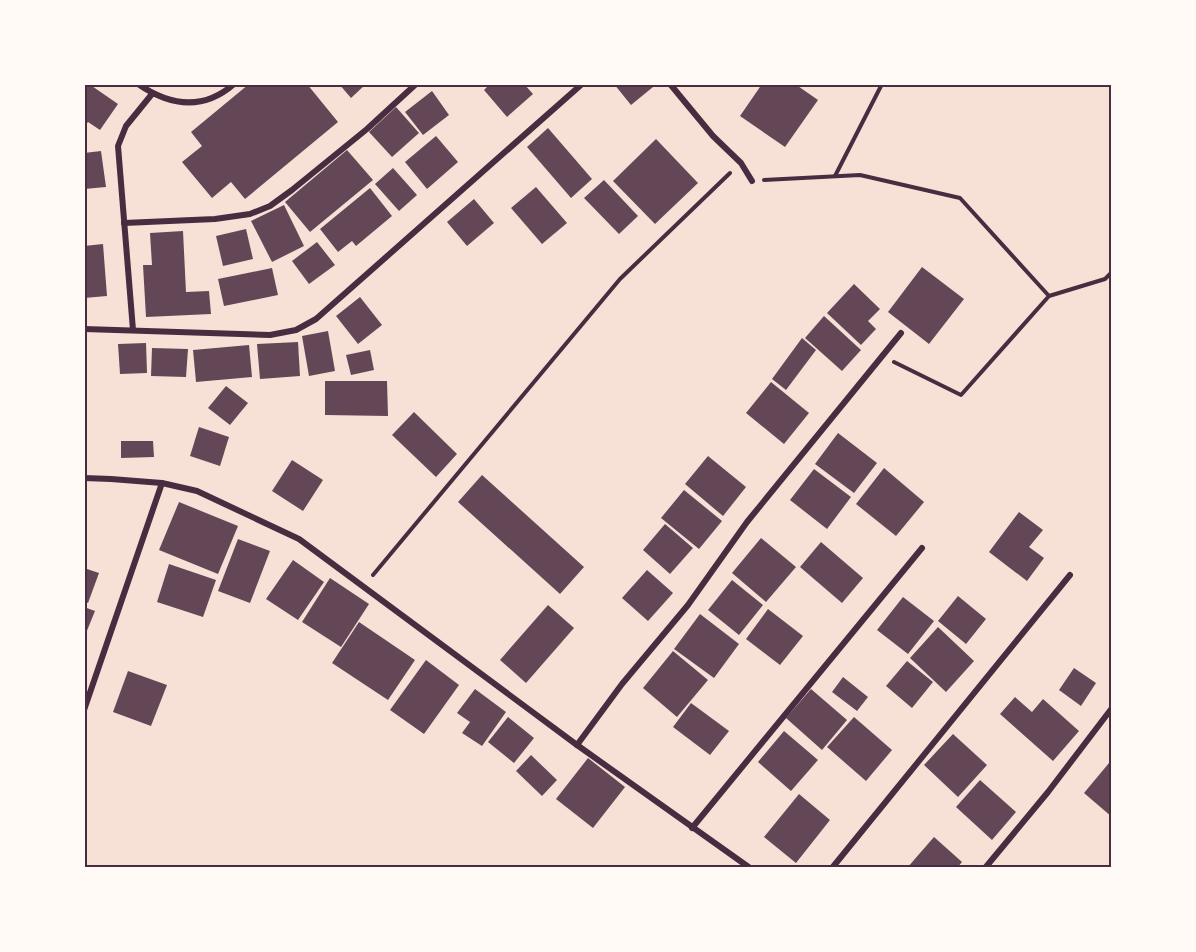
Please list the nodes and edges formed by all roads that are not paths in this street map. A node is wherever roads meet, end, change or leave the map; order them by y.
1 (138, 84) edge
2 (234, 84) edge
3 (416, 84) edge
4 (582, 84) edge
5 (670, 84) edge
6 (152, 94) junction
7 (752, 181) road end
8 (124, 223) junction
9 (84, 329) edge
10 (133, 330) junction
11 (901, 333) dead end
12 (84, 478) edge
13 (162, 483) junction
14 (922, 548) dead end
15 (1070, 575) dead end
16 (1112, 708) edge
17 (84, 710) edge
18 (577, 745) junction
19 (692, 828) junction
20 (750, 868) edge
21 (832, 868) edge
22 (985, 868) edge

1 - 6 street
2 - 6 street
3 - 8 street
4 - 10 street
5 - 7 street
6 - 8 street
8 - 10 street
9 - 10 street
11 - 18 street
12 - 13 street
13 - 17 street
13 - 18 street
14 - 19 street
15 - 21 street
16 - 22 street
18 - 19 street
19 - 20 street

